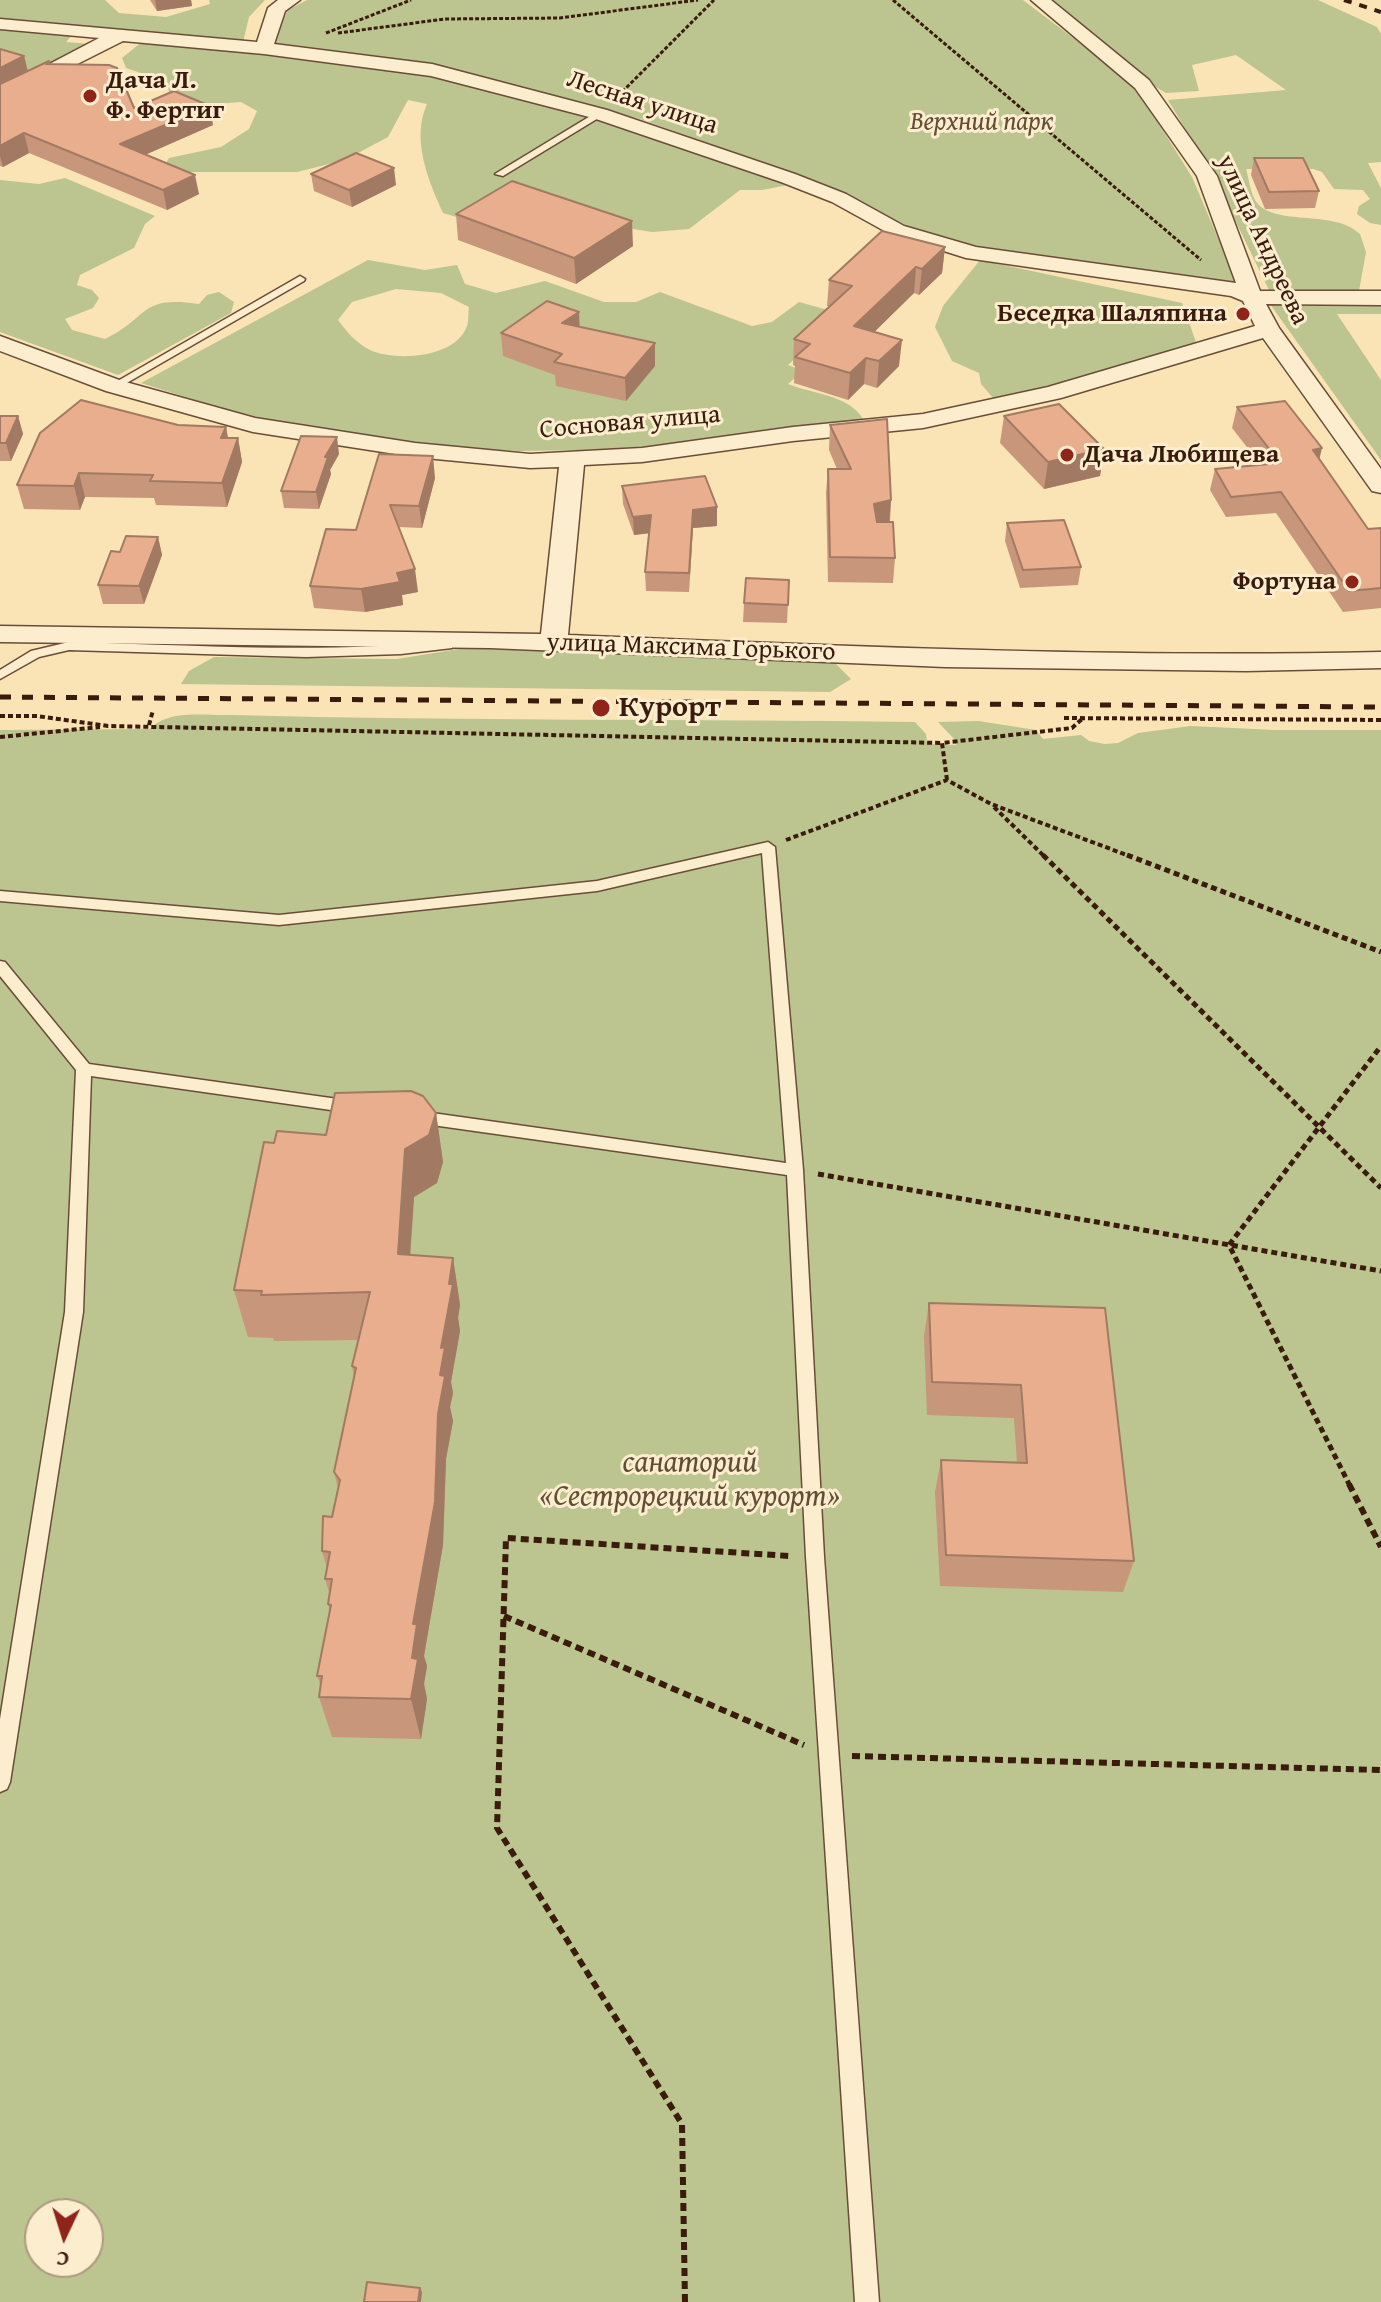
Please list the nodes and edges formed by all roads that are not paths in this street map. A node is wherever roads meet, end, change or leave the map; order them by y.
1 (291, 0) edge
2 (1040, 0) edge
3 (0, 24) edge
4 (120, 35) junction
5 (264, 48) junction
6 (0, 97) edge
7 (600, 114) junction
8 (500, 174) dead end
9 (300, 279) dead end
10 (1244, 294) junction
11 (1381, 298) edge
12 (1268, 329) junction
13 (0, 343) edge
14 (114, 386) junction
15 (572, 460) junction
16 (1381, 486) edge
17 (0, 634) edge
18 (490, 640) junction
19 (554, 642) junction
20 (1381, 660) edge
21 (0, 675) edge
22 (0, 896) edge
23 (0, 966) edge
24 (84, 1069) junction
25 (368, 1110) edge
26 (400, 1114) edge
27 (795, 1170) junction
28 (0, 1782) edge
29 (867, 2302) edge

1 - 5 street
2 - 10 street, улица Андреева
3 - 4 street, Лесная улица
4 - 5 street, Лесная улица
4 - 6 street
5 - 7 street, Лесная улица
7 - 8 lane
7 - 10 street, Лесная улица
9 - 14 lane
10 - 11 street, Лесная улица
10 - 12 street, улица Андреева
12 - 15 street, Сосновая улица
12 - 16 street, улица Андреева
13 - 14 street, Сосновая улица
14 - 15 street, Сосновая улица
15 - 19 street
17 - 18 street, улица Максима Горького
18 - 19 street, улица Максима Горького
18 - 21 lane
19 - 20 street, улица Максима Горького
22 - 27 lane
23 - 24 lane
24 - 25 lane
24 - 28 lane
26 - 27 lane
27 - 29 lane

